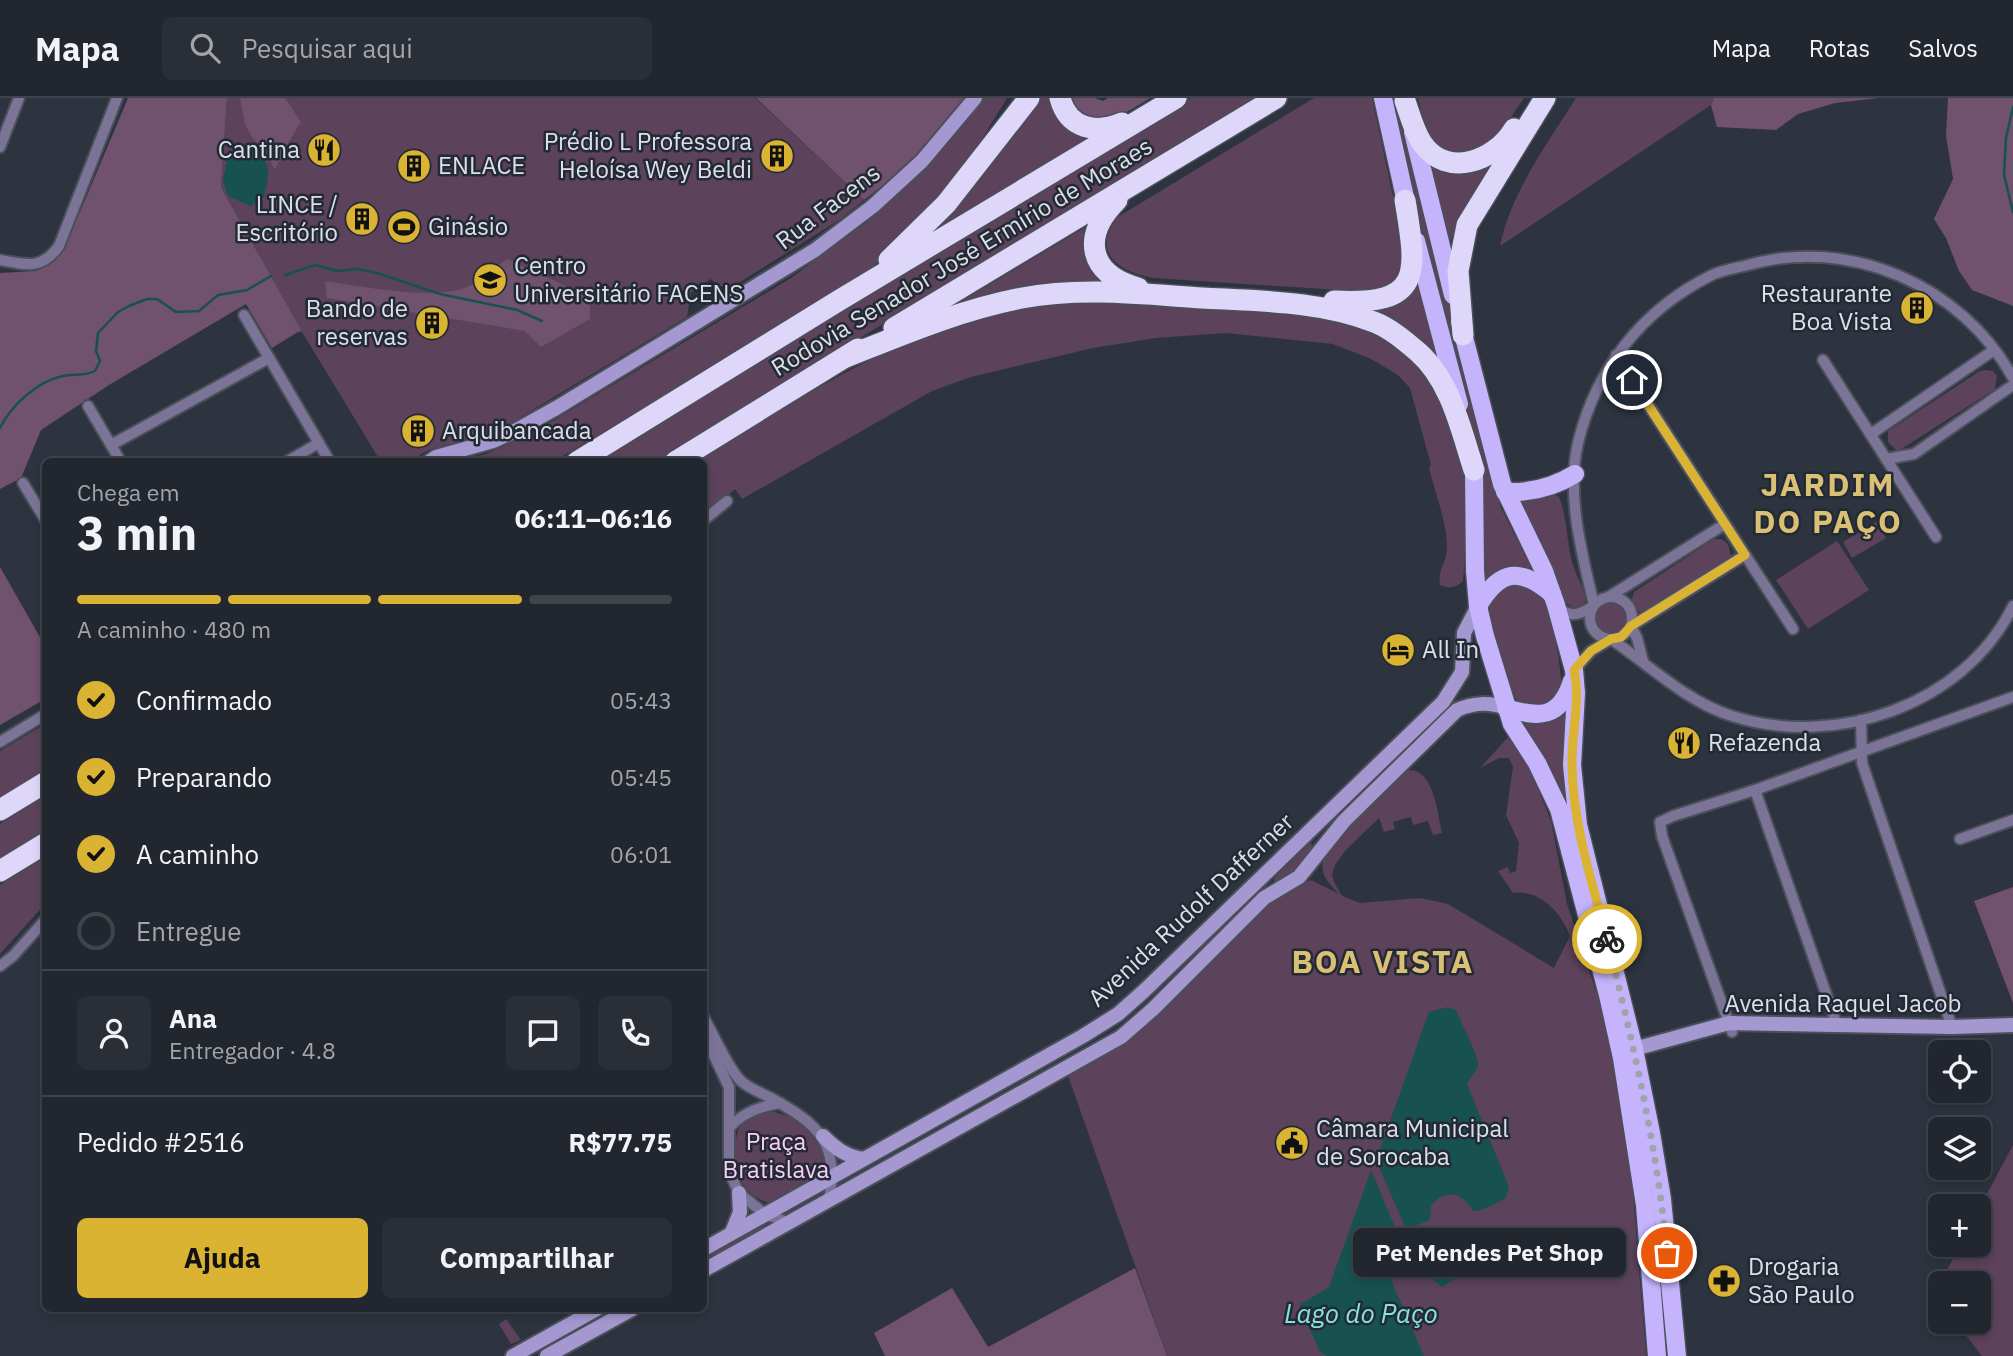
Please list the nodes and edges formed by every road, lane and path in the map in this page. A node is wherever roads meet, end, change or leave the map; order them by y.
1 (19, 98) edge
2 (117, 98) edge
3 (975, 98) edge
4 (1029, 98) edge
5 (1060, 98) edge
6 (1276, 98) edge
7 (1383, 98) edge
8 (1534, 98) edge
9 (1545, 98) edge
10 (1174, 99) edge
11 (1405, 100) edge
12 (0, 146) edge
13 (1160, 169) junction
14 (1405, 200) junction
15 (0, 260) edge
16 (838, 301) junction
17 (244, 315) dead end
18 (1463, 335) junction
19 (1994, 350) junction
20 (1616, 355) junction
21 (846, 357) junction
22 (269, 358) junction
23 (1823, 360) dead end
24 (2009, 361) edge
25 (2013, 378) edge
26 (2013, 385) edge
27 (88, 406) dead end
28 (1871, 434) junction
29 (319, 443) junction
30 (111, 445) junction
31 (1903, 456) junction
32 (119, 458) edge
33 (293, 458) edge
34 (328, 458) edge
35 (435, 458) edge
36 (583, 458) edge
37 (682, 458) edge
38 (1886, 459) junction
39 (1474, 470) junction
40 (1574, 474) junction
41 (1899, 480) junction
42 (23, 483) dead end
43 (1505, 492) junction
44 (727, 501) dead end
45 (42, 514) edge
46 (707, 518) edge
47 (1725, 524) junction
48 (1936, 537) dead end
49 (1745, 555) junction
50 (1610, 596) junction
51 (1554, 599) junction
52 (1478, 606) junction
53 (1593, 606) junction
54 (2013, 606) edge
55 (1631, 626) junction
56 (1793, 629) dead end
57 (1611, 639) junction
58 (1643, 661) junction
59 (1574, 670) junction
60 (2013, 697) edge
61 (1509, 704) junction
62 (42, 716) edge
63 (1861, 720) junction
64 (0, 741) edge
65 (1861, 752) junction
66 (42, 784) edge
67 (1755, 790) junction
68 (0, 810) edge
69 (2013, 820) edge
70 (1306, 835) junction
71 (1960, 839) dead end
72 (42, 845) edge
73 (1317, 855) junction
74 (0, 871) edge
75 (1269, 871) junction
76 (1285, 887) junction
77 (42, 923) edge
78 (0, 966) edge
79 (707, 1023) edge
80 (1836, 1025) junction
81 (2013, 1025) edge
82 (1730, 1027) junction
83 (1952, 1027) junction
84 (2013, 1035) edge
85 (707, 1041) edge
86 (1635, 1053) junction
87 (780, 1103) junction
88 (729, 1128) junction
89 (823, 1136) junction
90 (863, 1159) junction
91 (834, 1176) junction
92 (739, 1194) junction
93 (829, 1199) junction
94 (765, 1214) junction
95 (789, 1223) junction
96 (732, 1232) junction
97 (707, 1247) edge
98 (707, 1268) edge
99 (592, 1312) edge
100 (627, 1312) edge
101 (533, 1348) edge
102 (513, 1356) edge
103 (546, 1356) edge
104 (1657, 1356) edge
105 (1677, 1356) edge

1 - 12 street
2 - 15 street
3 - 35 main road, Rua Facens
4 - 16 highway
5 - 10 highway
6 - 13 highway, Rodovia Senador José Ermírio de Moraes
7 - 14 main road
8 - 11 highway
9 - 18 highway
10 - 16 highway, Rodovia Senador José Ermírio de Moraes
11 - 18 main road
13 - 14 highway
13 - 21 highway, Rodovia Senador José Ermírio de Moraes
14 - 39 main road
16 - 36 highway, Rodovia Senador José Ermírio de Moraes
17 - 22 street
18 - 43 main road
19 - 20 street
19 - 24 street
19 - 28 street
20 - 40 street
20 - 47 street
21 - 37 highway, Rodovia Senador José Ermírio de Moraes
21 - 39 highway
22 - 29 street
22 - 30 street
23 - 28 street
24 - 25 street
26 - 31 street
27 - 30 street
28 - 38 street
29 - 33 street
29 - 34 street
30 - 32 street
31 - 38 street
31 - 41 street
38 - 41 street
39 - 52 main road
40 - 43 main road
40 - 53 street
41 - 48 street
42 - 45 street
43 - 51 main road
44 - 46 street
47 - 49 street
47 - 50 street
49 - 55 street
49 - 56 street
50 - 53 street
50 - 55 street
51 - 52 main road
51 - 53 street
51 - 59 main road
52 - 61 main road
52 - 70 main road, Avenida Rudolf Dafferner
53 - 57 street
54 - 63 street
55 - 57 street
55 - 58 street
57 - 58 street
57 - 59 street
58 - 63 street
59 - 61 main road
59 - 86 main road
60 - 65 street
61 - 73 main road, Avenida Rudolf Dafferner
61 - 104 main road
62 - 64 street
63 - 65 street
65 - 67 street
65 - 83 street
66 - 68 highway
67 - 80 street
67 - 82 street
69 - 71 street
70 - 73 main road
70 - 75 main road, Avenida Rudolf Dafferner
72 - 74 highway
73 - 76 main road, Avenida Rudolf Dafferner
75 - 76 main road
75 - 90 main road, Avenida Rudolf Dafferner
76 - 93 main road, Avenida Rudolf Dafferner
77 - 78 street
79 - 87 street
80 - 82 main road, Avenida Raquel Jacob
80 - 83 main road, Avenida Raquel Jacob
81 - 83 main road, Avenida Raquel Jacob
82 - 84 main road, Avenida Raquel Jacob
82 - 86 main road, Avenida Raquel Jacob
85 - 88 street
86 - 105 main road
87 - 88 street
87 - 89 street
88 - 92 street
89 - 90 main road
89 - 91 street
90 - 91 main road, Avenida Rudolf Dafferner
91 - 93 street
91 - 94 main road, Avenida Rudolf Dafferner
92 - 94 street
92 - 96 main road
93 - 95 main road, Avenida Rudolf Dafferner
94 - 95 street
94 - 96 main road, Avenida Rudolf Dafferner
95 - 98 main road, Avenida Rudolf Dafferner
96 - 97 main road, Avenida Rudolf Dafferner
99 - 101 main road
100 - 103 main road
101 - 102 main road
101 - 103 street

